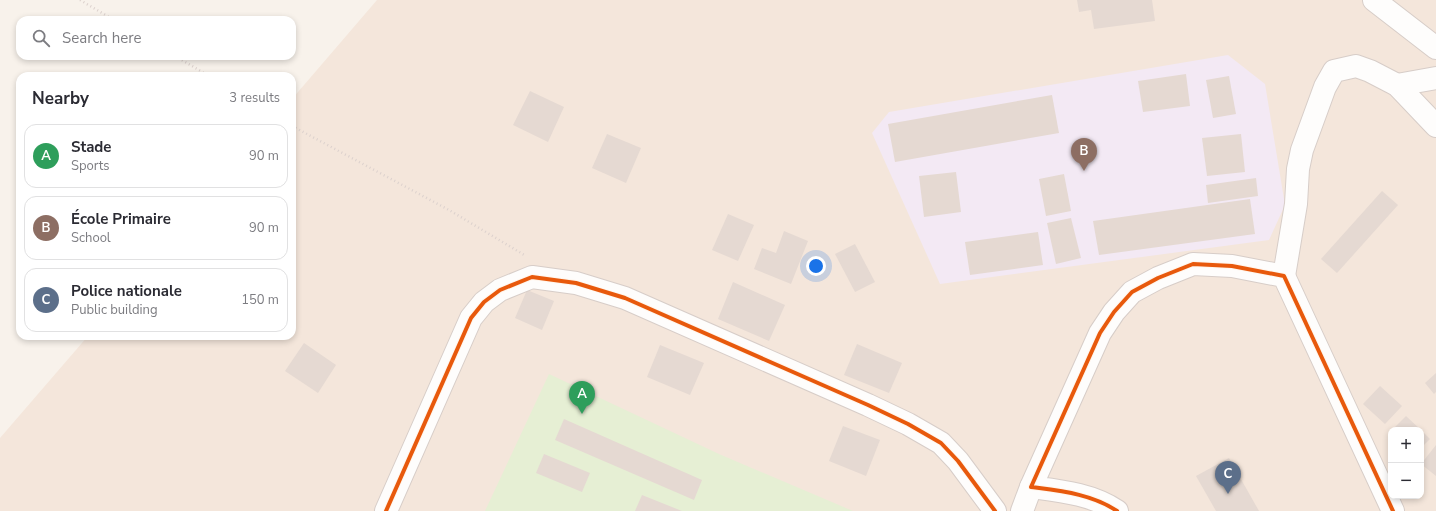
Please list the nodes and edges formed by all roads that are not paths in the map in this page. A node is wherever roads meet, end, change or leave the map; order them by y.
1 (1374, 0) edge
2 (1436, 48) edge
3 (1436, 78) edge
4 (1397, 85) junction
5 (1436, 126) edge
6 (1284, 276) junction
7 (1031, 488) junction
8 (386, 511) edge
9 (995, 511) edge
10 (1022, 511) edge
11 (1117, 511) edge
12 (1393, 511) edge

1 - 2 street
3 - 4 street
4 - 5 street
4 - 6 street
6 - 7 street
6 - 12 street
7 - 10 street
7 - 11 street
8 - 9 street

